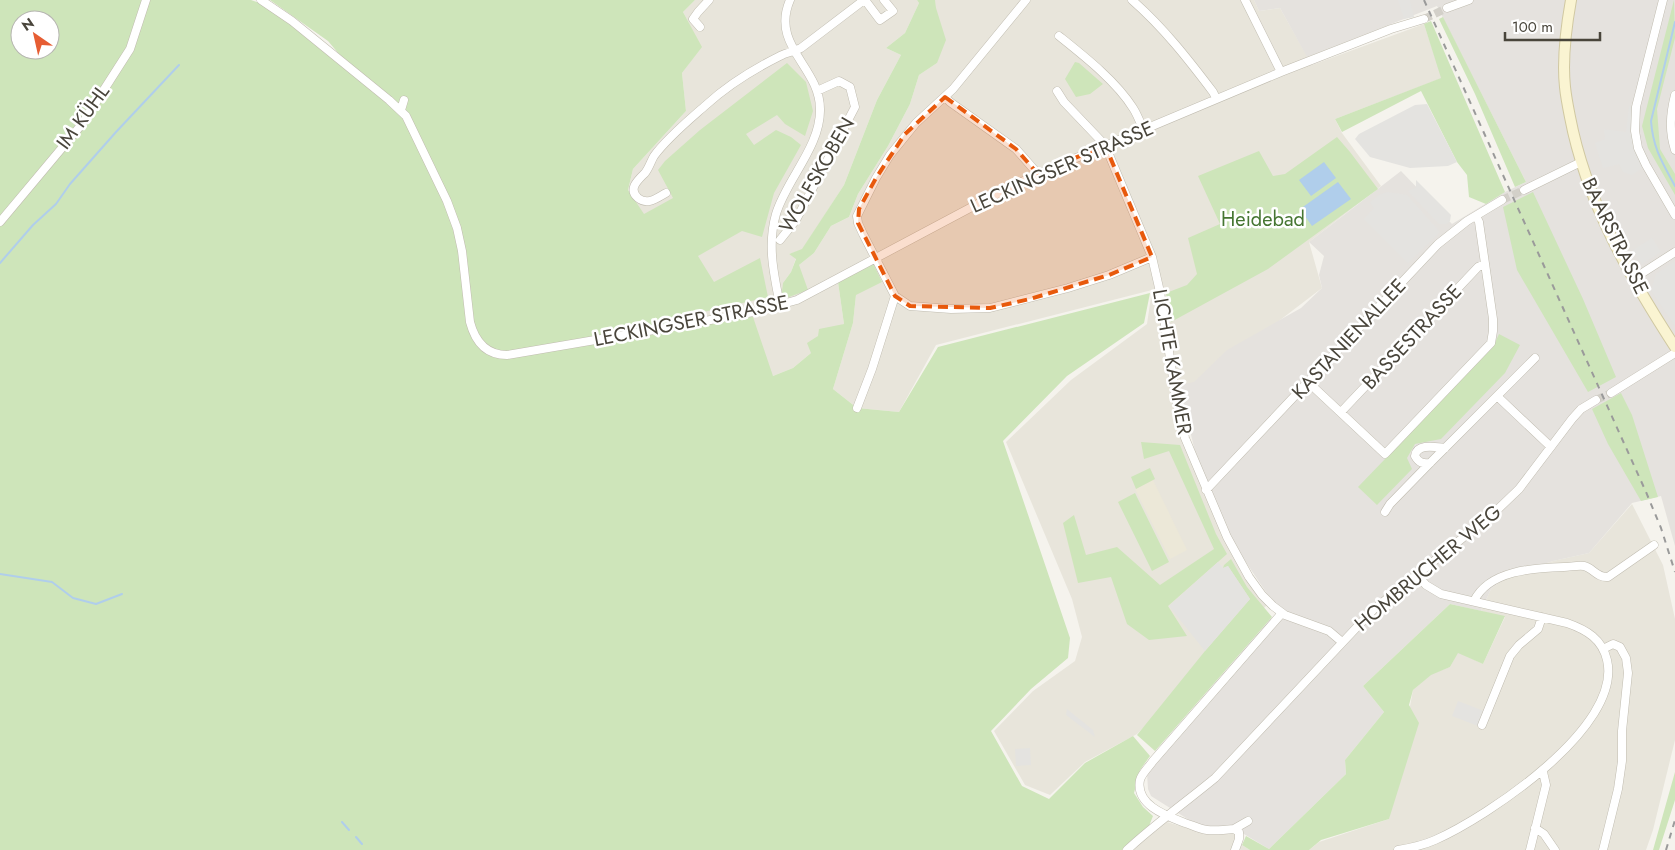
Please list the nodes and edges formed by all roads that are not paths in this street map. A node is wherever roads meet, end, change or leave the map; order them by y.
1 (146, 0) edge
2 (261, 0) edge
3 (709, 0) edge
4 (790, 0) edge
5 (864, 0) edge
6 (884, 0) edge
7 (1026, 0) edge
8 (1132, 0) edge
9 (1245, 0) edge
10 (1469, 0) edge
11 (1571, 0) edge
12 (1664, 0) edge
13 (1447, 8) tunnel mouth
14 (1424, 19) tunnel mouth
15 (700, 27) dead end
16 (1059, 36) dead end
17 (794, 52) junction
18 (1281, 72) junction
19 (817, 90) junction
20 (1057, 91) dead end
21 (1675, 95) edge
22 (945, 97) junction
23 (1216, 98) junction
24 (404, 100) dead end
25 (401, 110) junction
26 (1143, 129) junction
27 (1105, 145) junction
28 (1675, 150) edge
29 (1581, 162) junction
30 (1038, 174) junction
31 (1524, 190) tunnel mouth
32 (666, 192) dead end
33 (1502, 200) tunnel mouth
34 (1675, 215) edge
35 (1476, 216) junction
36 (0, 222) edge
37 (780, 240) dead end
38 (1675, 252) edge
39 (1152, 257) junction
40 (876, 259) junction
41 (1485, 264) junction
42 (1633, 279) junction
43 (895, 296) junction
44 (780, 305) junction
45 (1675, 347) edge
46 (1675, 353) edge
47 (1535, 358) dead end
48 (1308, 382) junction
49 (1611, 393) tunnel mouth
50 (1497, 396) junction
51 (1596, 400) tunnel mouth
52 (857, 408) dead end
53 (1341, 412) junction
54 (1551, 447) junction
55 (1445, 448) junction
56 (1430, 463) junction
57 (1206, 490) junction
58 (1385, 512) dead end
59 (1654, 545) dead end
60 (1416, 575) junction
61 (1474, 601) junction
62 (1282, 613) junction
63 (1542, 618) junction
64 (1342, 642) junction
65 (1603, 649) junction
66 (1482, 726) dead end
67 (1543, 772) junction
68 (1167, 816) junction
69 (1248, 821) dead end
70 (1535, 828) junction
71 (1234, 829) junction
72 (1127, 850) edge
73 (1235, 850) edge
74 (1398, 850) edge
75 (1530, 850) edge
76 (1555, 850) edge
77 (1603, 850) edge

1 - 36 street, IM KÜHL
2 - 25 street, LECKINGSER STRASSE
3 - 15 street
4 - 17 street, WOLFSKOBEN
5 - 6 street
5 - 17 street
7 - 22 street
8 - 23 street
9 - 18 street
10 - 13 street
11 - 29 main road, BAARSTRASSE
12 - 34 street
14 - 18 street, LECKINGSER STRASSE
16 - 26 street
17 - 19 street, WOLFSKOBEN
17 - 32 street
18 - 23 street, LECKINGSER STRASSE
19 - 37 street, WOLFSKOBEN
19 - 44 street, WOLFSKOBEN
20 - 27 street, LICHTE KAMMER
21 - 28 street
22 - 30 street
22 - 40 street
23 - 26 street, LECKINGSER STRASSE
24 - 25 street
25 - 44 street, LECKINGSER STRASSE
26 - 27 street, LECKINGSER STRASSE
27 - 30 street, LECKINGSER STRASSE
27 - 39 street, LICHTE KAMMER
29 - 31 street
29 - 42 main road, BAARSTRASSE
30 - 40 street, LECKINGSER STRASSE
33 - 35 street, KASTANIENALLEE
35 - 41 street
35 - 48 street, KASTANIENALLEE
38 - 42 street
39 - 43 street
39 - 57 street, LICHTE KAMMER
40 - 43 street
40 - 44 street, LECKINGSER STRASSE
41 - 53 street, BASSESTRASSE
41 - 53 street
42 - 45 main road, BAARSTRASSE
43 - 52 street
46 - 49 street
47 - 50 street
48 - 53 street
48 - 57 street, KASTANIENALLEE
50 - 54 street
50 - 55 street
51 - 54 street, HOMBRUCHER WEG
54 - 60 street, HOMBRUCHER WEG
55 - 56 street
55 - 56 street
56 - 58 street
57 - 62 street, LICHTE KAMMER
59 - 61 street
60 - 61 street
60 - 64 street, HOMBRUCHER WEG
61 - 63 street
62 - 64 street, LICHTE KAMMER
62 - 68 street
63 - 65 street
63 - 66 street
64 - 68 street, HOMBRUCHER WEG
65 - 67 street
65 - 77 street
67 - 70 street
67 - 74 street
68 - 71 street
68 - 72 street, HOMBRUCHER WEG
69 - 71 street
70 - 75 street
70 - 76 street
71 - 73 street

